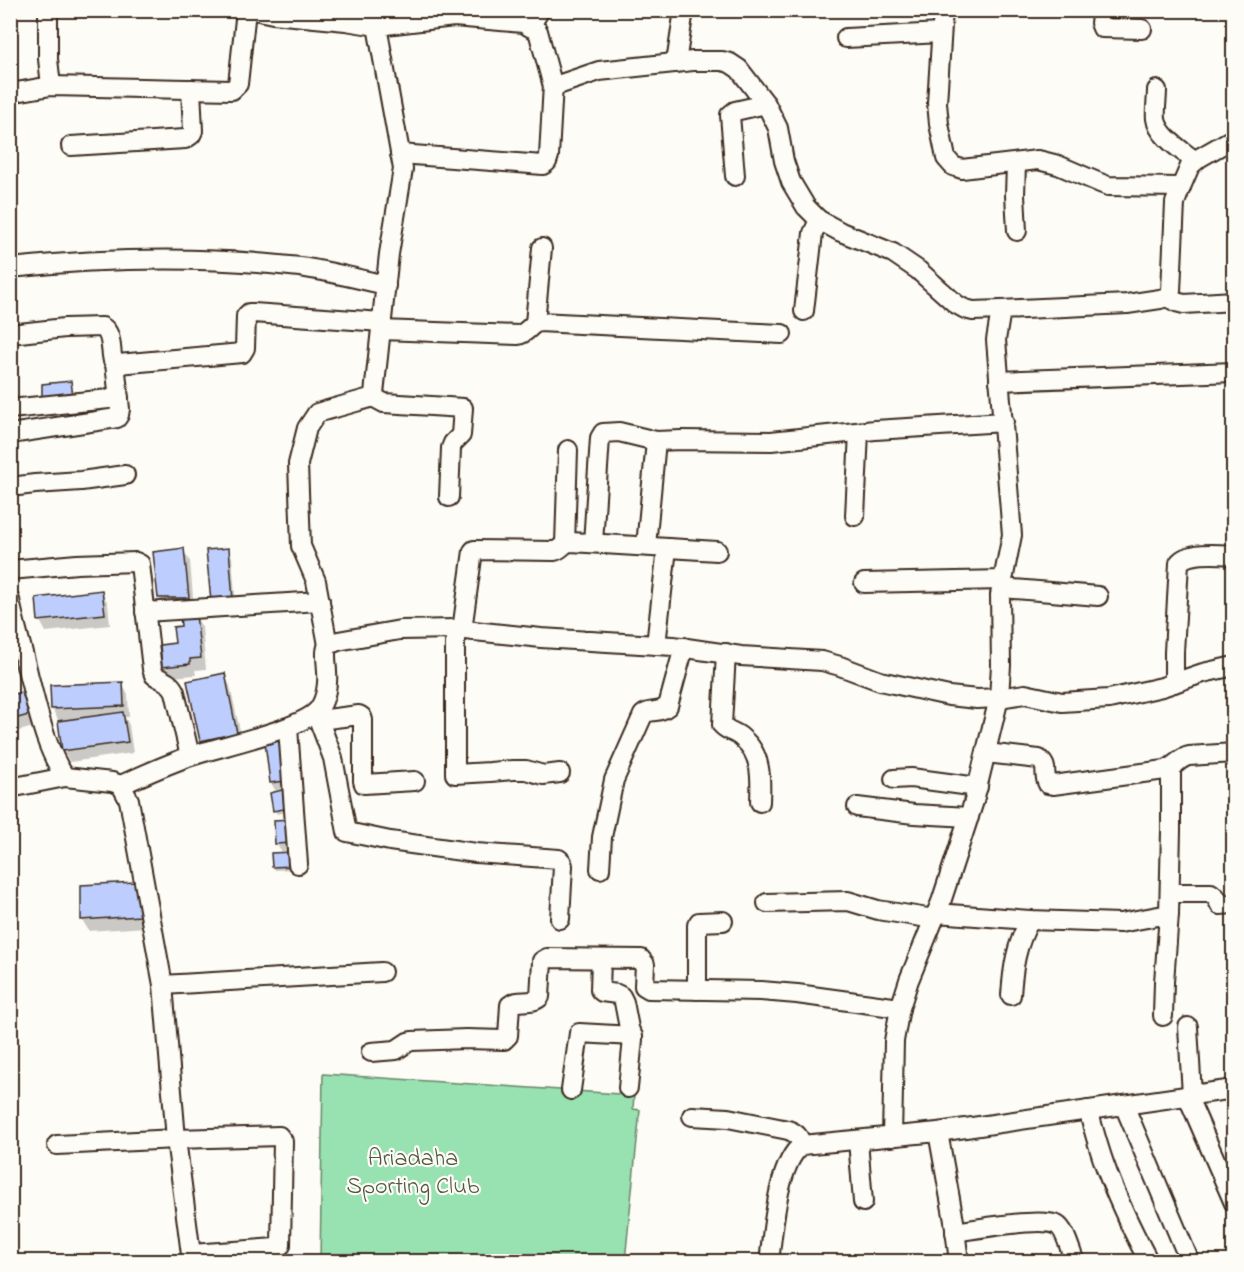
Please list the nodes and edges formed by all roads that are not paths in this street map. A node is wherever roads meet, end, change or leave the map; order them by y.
1 (48, 10) edge
2 (246, 10) edge
3 (254, 10) edge
4 (540, 10) edge
5 (684, 10) edge
6 (943, 10) edge
7 (1102, 10) edge
8 (377, 26) junction
9 (530, 27) junction
10 (1142, 29) dead end
11 (941, 33) junction
12 (846, 39) dead end
13 (676, 63) junction
14 (553, 84) junction
15 (51, 86) junction
16 (191, 89) junction
17 (1157, 90) dead end
18 (10, 93) edge
19 (766, 104) junction
20 (1233, 138) edge
21 (71, 146) dead end
22 (400, 154) junction
23 (1195, 161) junction
24 (1016, 164) junction
25 (735, 176) dead end
26 (1180, 187) junction
27 (819, 220) junction
28 (1017, 231) dead end
29 (542, 248) dead end
30 (10, 267) edge
31 (386, 285) junction
32 (1167, 297) junction
33 (1233, 301) edge
34 (1001, 310) junction
35 (804, 311) dead end
36 (535, 323) junction
37 (381, 326) junction
38 (10, 334) edge
39 (782, 334) dead end
40 (115, 363) junction
41 (1233, 372) edge
42 (999, 381) junction
43 (373, 397) junction
44 (119, 398) junction
45 (10, 409) edge
46 (1004, 422) junction
47 (859, 432) junction
48 (10, 434) edge
49 (656, 441) junction
50 (568, 450) dead end
51 (125, 475) dead end
52 (10, 487) edge
53 (450, 497) dead end
54 (855, 516) dead end
55 (593, 543) junction
56 (565, 544) junction
57 (646, 546) junction
58 (667, 548) junction
59 (717, 551) dead end
60 (1233, 555) edge
61 (10, 570) edge
62 (864, 583) dead end
63 (1002, 584) junction
64 (1098, 596) dead end
65 (10, 600) edge
66 (320, 601) junction
67 (146, 612) junction
68 (458, 629) junction
69 (328, 645) junction
70 (656, 645) junction
71 (684, 647) junction
72 (726, 653) junction
73 (1233, 666) edge
74 (1174, 683) junction
75 (999, 698) junction
76 (317, 717) junction
77 (288, 728) junction
78 (986, 753) junction
79 (1233, 753) edge
80 (190, 756) junction
81 (1171, 768) junction
82 (560, 773) dead end
83 (65, 777) junction
84 (894, 779) dead end
85 (415, 782) dead end
86 (121, 785) junction
87 (978, 787) junction
88 (10, 788) edge
89 (760, 802) dead end
90 (857, 807) dead end
91 (969, 817) junction
92 (298, 864) dead end
93 (600, 869) dead end
94 (1170, 893) junction
95 (767, 903) dead end
96 (1233, 904) edge
97 (1169, 914) junction
98 (935, 916) junction
99 (560, 919) dead end
100 (1030, 920) junction
101 (723, 921) dead end
102 (601, 959) junction
103 (382, 972) dead end
104 (163, 985) junction
105 (697, 990) junction
106 (1011, 995) dead end
107 (900, 1008) junction
108 (1163, 1016) dead end
109 (1188, 1027) dead end
110 (633, 1036) junction
111 (371, 1052) dead end
112 (628, 1088) dead end
113 (1233, 1089) edge
114 (570, 1090) dead end
115 (1190, 1095) junction
116 (1124, 1105) junction
117 (1088, 1110) junction
118 (692, 1116) dead end
119 (938, 1132) junction
120 (892, 1137) junction
121 (176, 1139) junction
122 (858, 1140) junction
123 (57, 1145) dead end
124 (802, 1145) junction
125 (863, 1202) dead end
126 (1233, 1203) edge
127 (956, 1232) junction
128 (191, 1258) edge
129 (769, 1262) edge
130 (959, 1262) edge
131 (1075, 1262) edge
132 (1149, 1262) edge
133 (1190, 1262) edge

1 - 15 street
2 - 16 street
3 - 8 street
4 - 9 street
5 - 13 street
6 - 11 street
7 - 10 street
8 - 9 street
8 - 22 street
9 - 14 street
11 - 12 street
11 - 24 street
13 - 14 street
13 - 19 street
14 - 22 street
15 - 16 street
15 - 18 street
16 - 21 street
17 - 23 street
19 - 25 street
19 - 27 street
20 - 23 street
22 - 31 street
23 - 26 street
24 - 26 street
24 - 28 street
26 - 32 street
27 - 34 street
27 - 35 street
29 - 36 street
30 - 31 street
31 - 37 street
32 - 33 street
32 - 34 street
34 - 42 street
36 - 37 street
36 - 39 street
37 - 40 street
37 - 43 street
38 - 40 street
40 - 44 street
41 - 42 street
42 - 46 street
43 - 53 street
43 - 66 street
44 - 45 street
44 - 48 street
46 - 47 street
46 - 63 street
47 - 49 street
47 - 54 street
49 - 55 street
49 - 57 street
50 - 56 street
51 - 52 street
55 - 56 street
55 - 57 street
56 - 68 street
57 - 58 street
58 - 59 street
58 - 70 street
60 - 74 street
61 - 67 street
62 - 63 street
63 - 64 street
63 - 75 street
65 - 83 street
66 - 67 street
66 - 69 street
67 - 80 street
68 - 69 street
68 - 70 street
68 - 82 street
69 - 76 street
70 - 71 street
71 - 72 street
71 - 93 street
72 - 75 street
72 - 89 street
73 - 74 street
74 - 75 street
75 - 78 street
76 - 77 street
76 - 85 street
76 - 99 street
77 - 80 street
77 - 92 street
78 - 81 street
78 - 87 street
79 - 81 street
80 - 86 street
81 - 94 street
83 - 86 street
83 - 88 street
84 - 87 street
86 - 104 street
87 - 91 street
90 - 91 street
91 - 98 street
94 - 96 street
94 - 97 street
95 - 98 street
97 - 100 street
97 - 108 street
98 - 100 street
98 - 107 street
100 - 106 street
101 - 105 street
102 - 105 street
102 - 110 street
102 - 111 street
103 - 104 street
104 - 121 street
105 - 107 street
107 - 120 street
109 - 115 street
110 - 112 street
110 - 114 street
113 - 115 street
115 - 116 street
115 - 126 street
116 - 117 street
116 - 133 street
117 - 119 street
117 - 132 street
118 - 124 street
119 - 120 street
119 - 127 street
120 - 122 street
121 - 123 street
121 - 128 street
121 - 128 street
122 - 124 street
122 - 125 street
124 - 129 street
127 - 130 street
127 - 131 street

